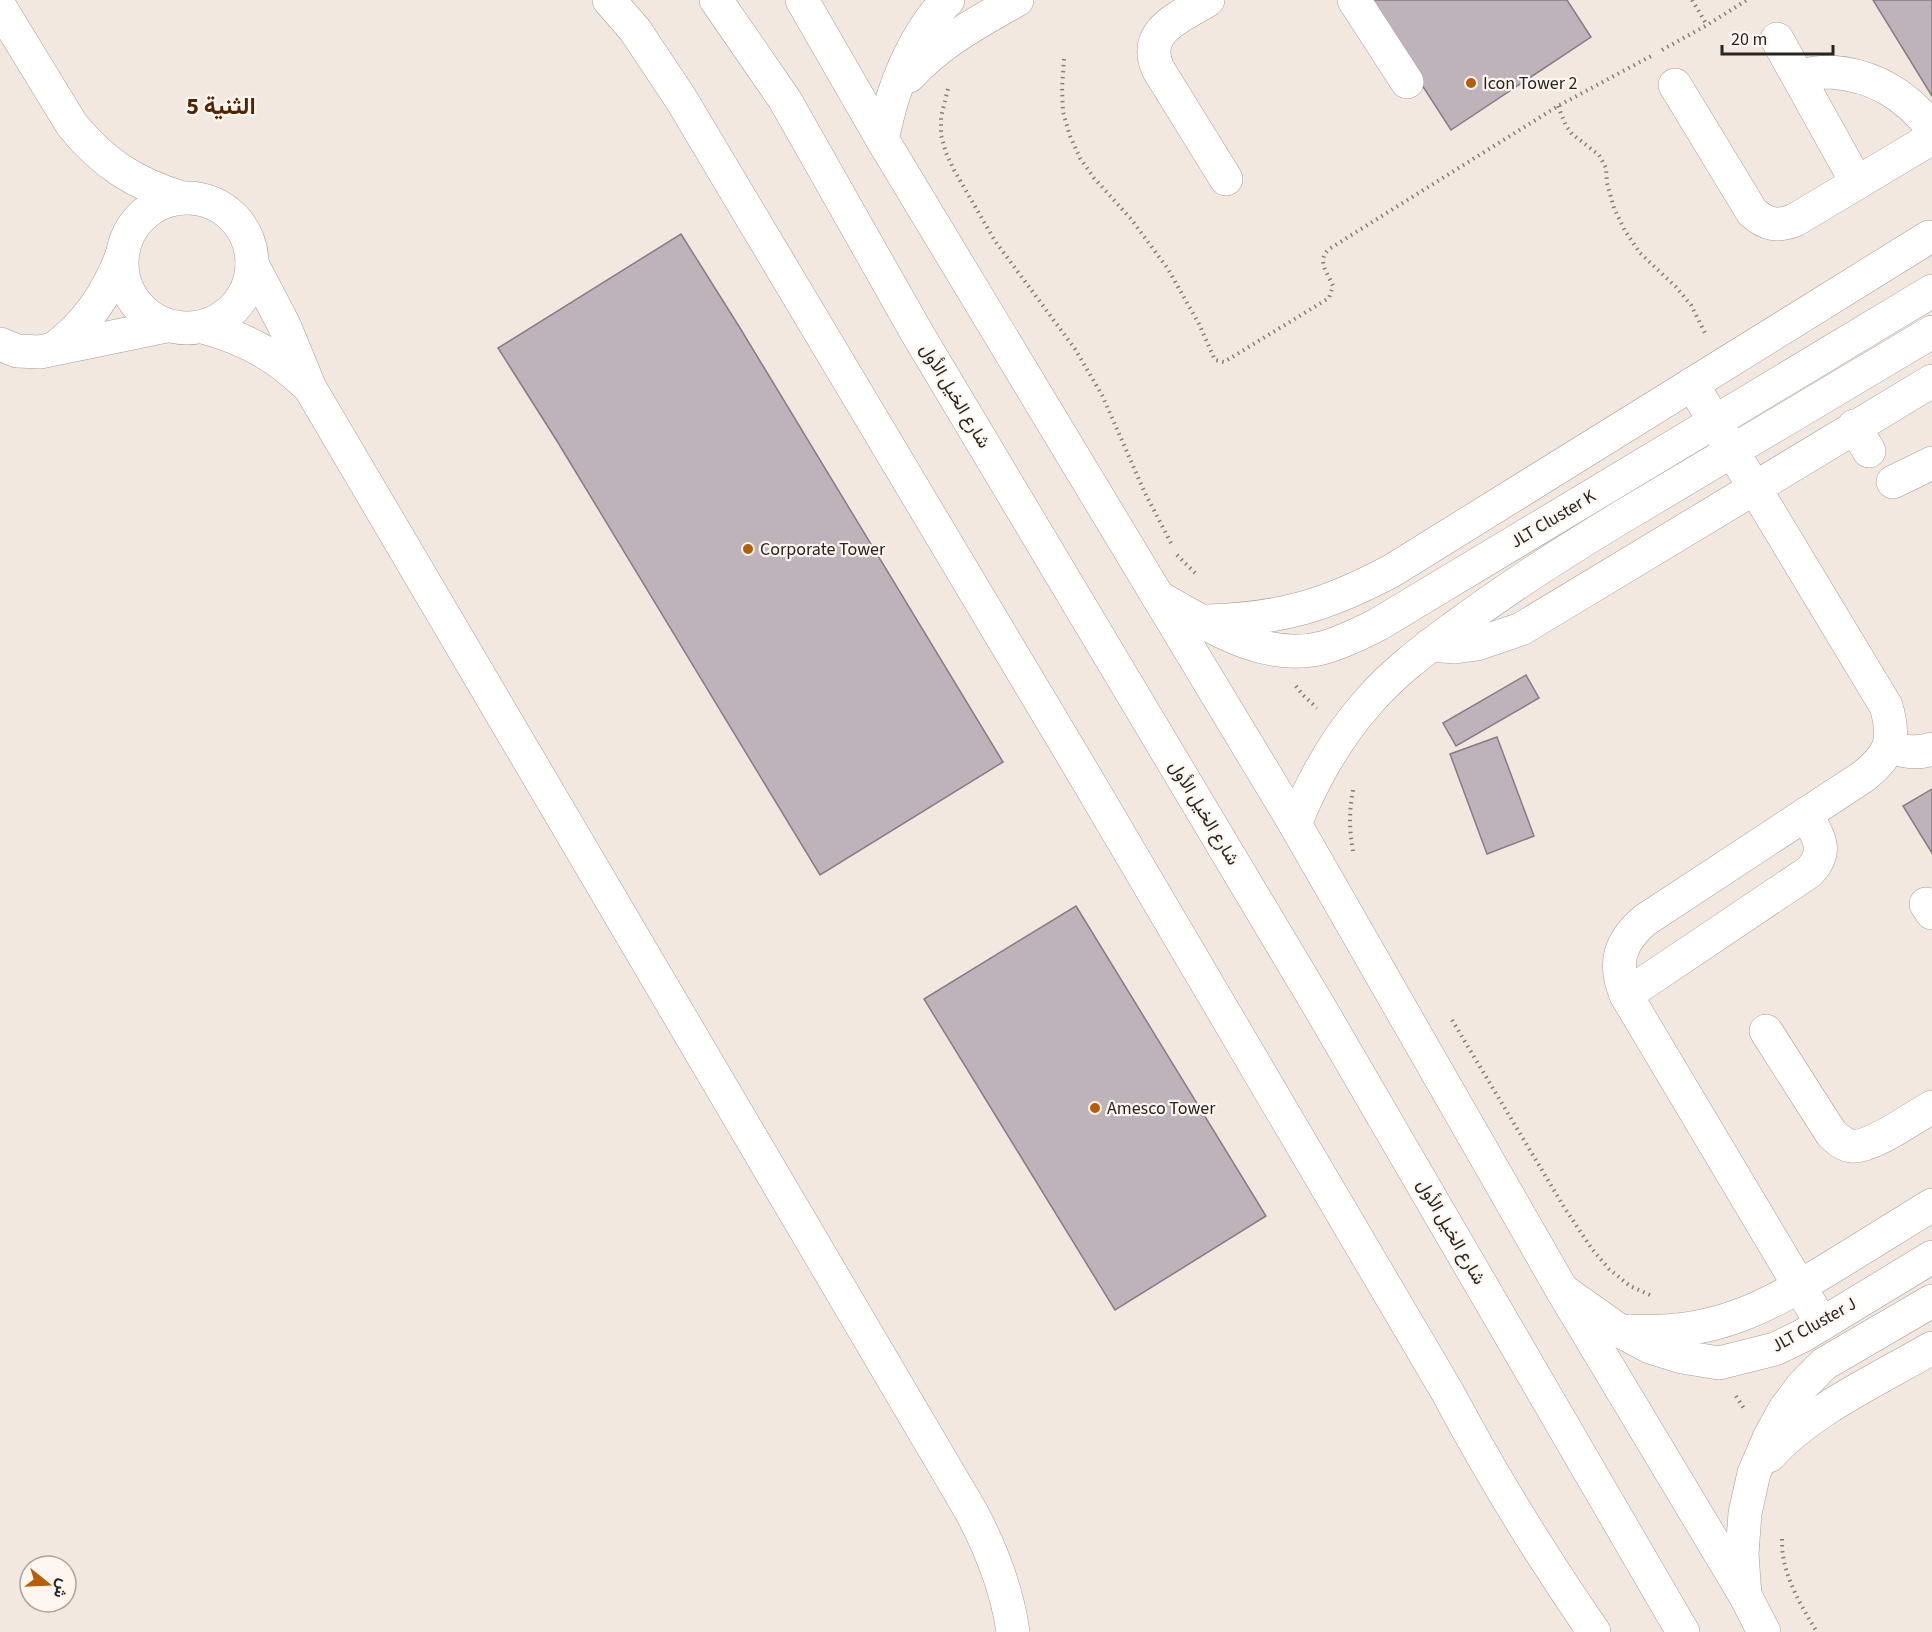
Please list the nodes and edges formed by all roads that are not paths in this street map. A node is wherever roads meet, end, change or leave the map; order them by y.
1 (609, 0) edge
2 (716, 0) edge
3 (802, 0) edge
4 (948, 0) edge
5 (1017, 0) edge
6 (1208, 0) edge
7 (1354, 0) edge
8 (0, 7) edge
9 (1777, 39) dead end
10 (1798, 76) junction
11 (1407, 82) dead end
12 (1675, 85) dead end
13 (894, 93) junction
14 (1932, 128) edge
15 (1932, 138) edge
16 (882, 139) junction
17 (1226, 180) dead end
18 (1857, 183) junction
19 (182, 198) junction
20 (1929, 237) dead end
21 (122, 255) junction
22 (252, 264) junction
23 (1932, 291) edge
24 (166, 326) junction
25 (203, 327) junction
26 (1932, 332) edge
27 (0, 344) edge
28 (52, 350) junction
29 (1703, 377) junction
30 (1932, 381) edge
31 (310, 388) junction
32 (1715, 422) junction
33 (1732, 451) junction
34 (1932, 463) edge
35 (1893, 482) dead end
36 (1753, 488) junction
37 (1158, 597) junction
38 (1202, 621) junction
39 (1430, 645) junction
40 (1889, 746) junction
41 (1932, 749) edge
42 (1806, 814) junction
43 (1295, 824) junction
44 (1626, 995) junction
45 (1766, 1031) dead end
46 (1932, 1107) edge
47 (1932, 1205) edge
48 (1932, 1257) edge
49 (1800, 1287) junction
50 (1562, 1290) junction
51 (1932, 1300) edge
52 (1822, 1324) junction
53 (1620, 1331) junction
54 (1932, 1348) edge
55 (1754, 1473) junction
56 (1745, 1595) junction
57 (1592, 1630) edge
58 (1013, 1632) edge
59 (1683, 1632) edge
60 (1764, 1632) edge

1 - 57 main road
2 - 59 main road, شارع الخيل الأول
3 - 16 main road
4 - 13 main road
5 - 13 main road
6 - 17 main road
7 - 11 main road
8 - 19 main road
9 - 10 main road
10 - 14 main road
10 - 18 main road
12 - 18 main road
13 - 16 main road
15 - 18 main road
16 - 37 main road
19 - 21 main road
19 - 22 main road
20 - 29 main road
21 - 24 main road
21 - 28 main road
22 - 25 main road
22 - 31 main road
23 - 32 main road, JLT Cluster K
24 - 25 main road
24 - 28 main road
25 - 31 main road
26 - 33 main road, JLT Cluster K
27 - 28 main road
29 - 32 main road
29 - 38 main road
30 - 36 main road
31 - 58 main road
32 - 33 main road
32 - 38 main road, JLT Cluster K
33 - 36 main road
33 - 39 main road, JLT Cluster K
34 - 35 main road
36 - 39 main road
36 - 40 main road
37 - 38 main road, JLT Cluster K
37 - 43 main road
39 - 43 main road, JLT Cluster K
40 - 41 main road
40 - 42 main road
42 - 44 main road
42 - 44 main road
43 - 50 main road
44 - 49 main road
45 - 46 main road
47 - 49 main road
48 - 52 main road, JLT Cluster J
49 - 52 main road
49 - 53 main road
50 - 53 main road, JLT Cluster J
50 - 56 main road
51 - 55 main road, JLT Cluster J
52 - 53 main road, JLT Cluster J
54 - 55 main road
55 - 56 main road, JLT Cluster J
56 - 60 main road

